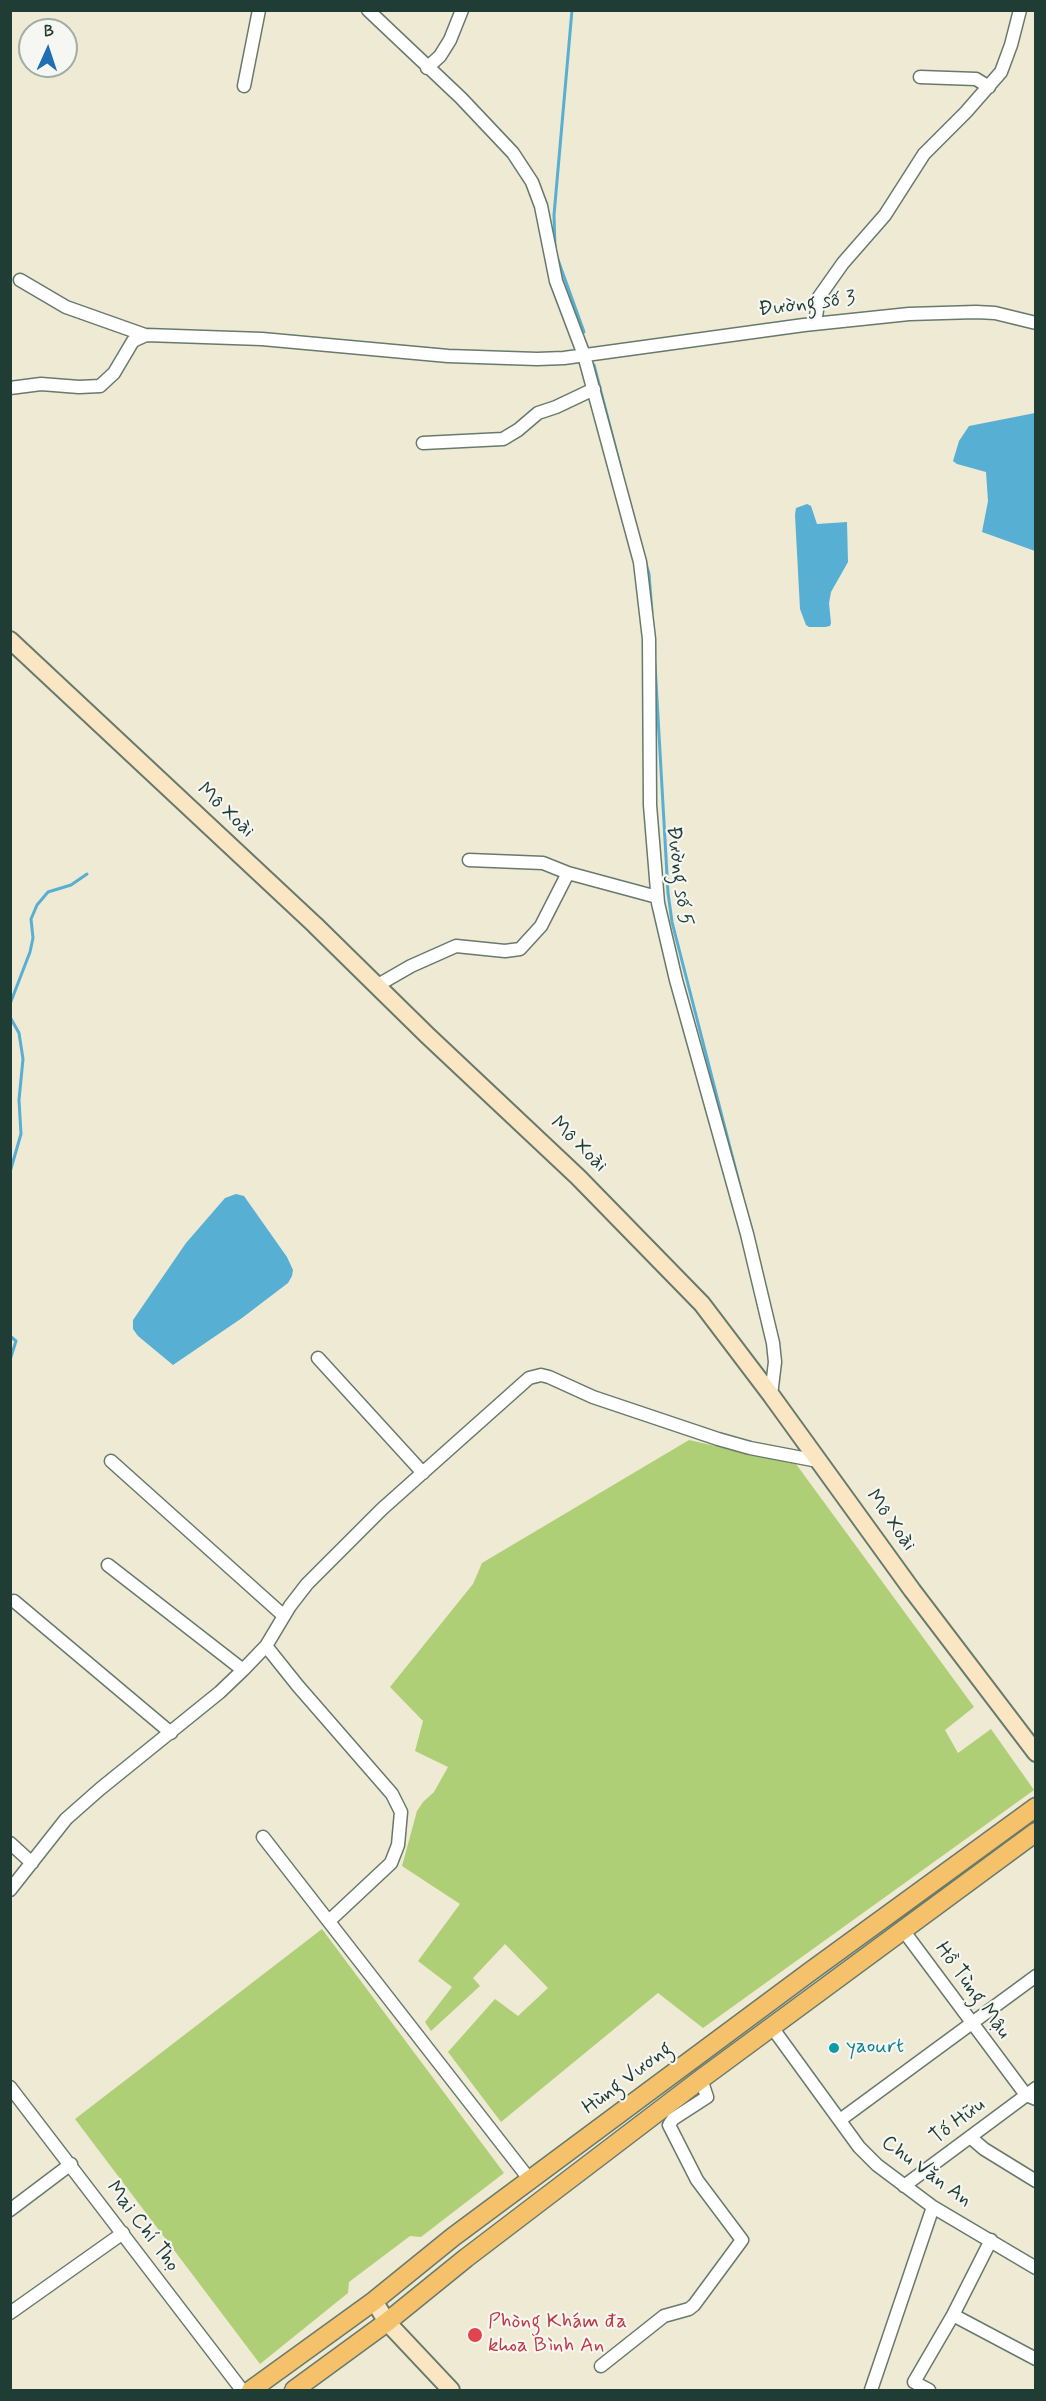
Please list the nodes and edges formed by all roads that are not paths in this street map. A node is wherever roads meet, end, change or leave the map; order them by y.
1 (259, 10) edge
2 (368, 10) edge
3 (462, 10) edge
4 (1020, 10) edge
5 (427, 68) junction
6 (920, 77) dead end
7 (244, 86) dead end
8 (988, 87) junction
9 (20, 280) dead end
10 (815, 323) junction
11 (1035, 323) edge
12 (146, 335) junction
13 (584, 355) junction
14 (10, 388) edge
15 (594, 389) junction
16 (423, 443) dead end
17 (10, 640) edge
18 (470, 860) dead end
19 (568, 873) junction
20 (657, 897) junction
21 (378, 985) junction
22 (318, 1358) dead end
23 (771, 1395) junction
24 (111, 1461) dead end
25 (818, 1461) junction
26 (423, 1473) junction
27 (108, 1565) dead end
28 (14, 1601) dead end
29 (284, 1616) junction
30 (266, 1646) junction
31 (243, 1670) junction
32 (171, 1733) junction
33 (1035, 1753) edge
34 (1035, 1807) edge
35 (1035, 1832) edge
36 (263, 1837) dead end
37 (10, 1843) edge
38 (32, 1863) junction
39 (10, 1890) edge
40 (330, 1921) junction
41 (903, 1930) junction
42 (1035, 1976) edge
43 (971, 2024) junction
44 (771, 2026) junction
45 (701, 2079) junction
46 (10, 2087) edge
47 (1032, 2094) edge
48 (840, 2120) junction
49 (970, 2138) junction
50 (70, 2164) junction
51 (530, 2180) junction
52 (1035, 2181) edge
53 (904, 2186) junction
54 (545, 2198) junction
55 (933, 2207) junction
56 (10, 2210) edge
57 (123, 2233) junction
58 (991, 2240) junction
59 (1035, 2268) edge
60 (374, 2301) junction
61 (10, 2313) edge
62 (953, 2315) junction
63 (387, 2322) junction
64 (1035, 2359) edge
65 (601, 2366) dead end
66 (243, 2391) edge
67 (251, 2391) edge
68 (294, 2391) edge
69 (451, 2391) edge
70 (871, 2391) edge
71 (929, 2391) edge

1 - 7 street
2 - 5 street, Đường số 5
3 - 5 street
4 - 8 street
5 - 13 street, Đường số 5
6 - 8 street
8 - 10 street
9 - 12 street
10 - 11 street, Đường số 3
10 - 13 street, Đường số 3
12 - 13 street, Đường số 3
12 - 14 street
13 - 15 street, Đường số 5
15 - 16 street
15 - 20 street, Đường số 5
17 - 21 main road, Mô Xoài
18 - 19 street
19 - 20 street
19 - 21 street
20 - 23 street, Đường số 5
21 - 23 main road, Mô Xoài
22 - 26 street
23 - 25 main road, Mô Xoài
24 - 29 street
25 - 26 street
25 - 33 main road, Mô Xoài
26 - 29 street
27 - 31 street
28 - 32 street
29 - 30 street
30 - 31 street
30 - 40 street
31 - 32 street
32 - 38 street
34 - 51 main road, Hùng Vương
35 - 41 main road, Hùng Vương
36 - 40 street
37 - 38 street
38 - 39 street
40 - 51 street
41 - 43 street, Hồ Tùng Mậu
41 - 44 main road, Hùng Vương
42 - 43 street
43 - 47 street, Hồ Tùng Mậu
43 - 48 street
44 - 45 main road, Hùng Vương
44 - 48 street, Chu Văn An
45 - 54 main road, Hùng Vương
45 - 65 street
46 - 50 street, Mai Chí Thọ
47 - 49 street, Tố Hữu
48 - 53 street, Chu Văn An
49 - 52 street
49 - 53 street, Tố Hữu
50 - 56 street
50 - 57 street, Mai Chí Thọ
51 - 54 main road
51 - 60 main road, Hùng Vương
53 - 55 street, Chu Văn An
54 - 63 main road, Hùng Vương
55 - 58 street, Chu Văn An
55 - 70 street
57 - 61 street
57 - 66 street, Mai Chí Thọ
58 - 59 street, Chu Văn An
58 - 62 street
60 - 63 main road
60 - 67 main road, Hùng Vương
62 - 64 street
62 - 71 street
63 - 68 main road, Hùng Vương
63 - 69 main road

